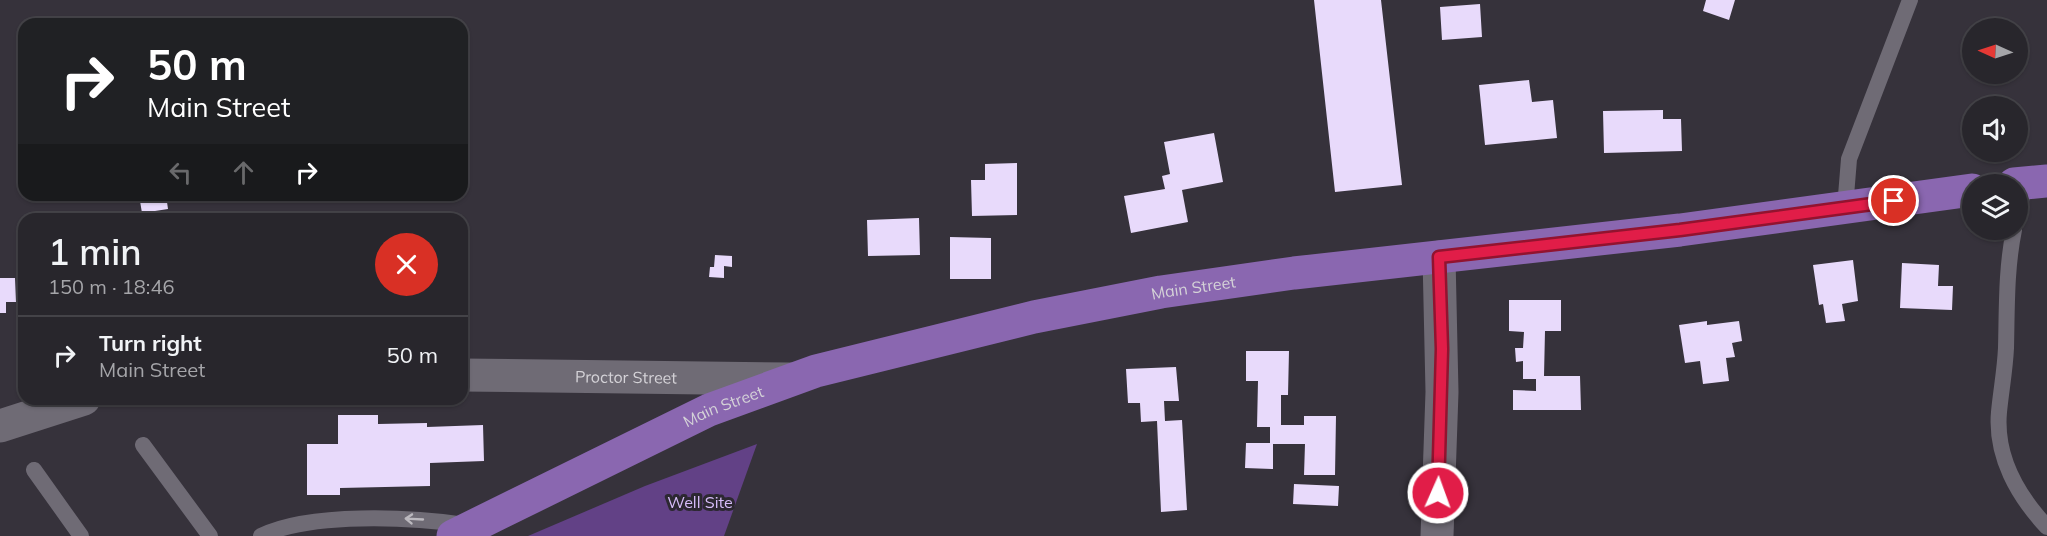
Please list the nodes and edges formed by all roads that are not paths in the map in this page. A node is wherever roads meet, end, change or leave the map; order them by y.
1 (1910, 0) edge
2 (1962, 191) edge
3 (1845, 208) junction
4 (2013, 240) edge
5 (1439, 257) junction
6 (468, 375) edge
7 (790, 379) junction
8 (65, 405) edge
9 (0, 426) edge
10 (143, 445) dead end
11 (34, 470) dead end
12 (2047, 527) edge
13 (462, 531) edge
14 (81, 536) edge
15 (210, 536) edge
16 (261, 536) edge
17 (1437, 536) edge

1 - 3 lane
2 - 3 main road, Main Street
3 - 5 main road, Main Street
4 - 12 lane
5 - 7 main road, Main Street
5 - 17 street
6 - 7 street, Proctor Street
7 - 13 main road, Main Street
8 - 9 street
10 - 15 lane
11 - 14 lane
13 -> 16 lane

